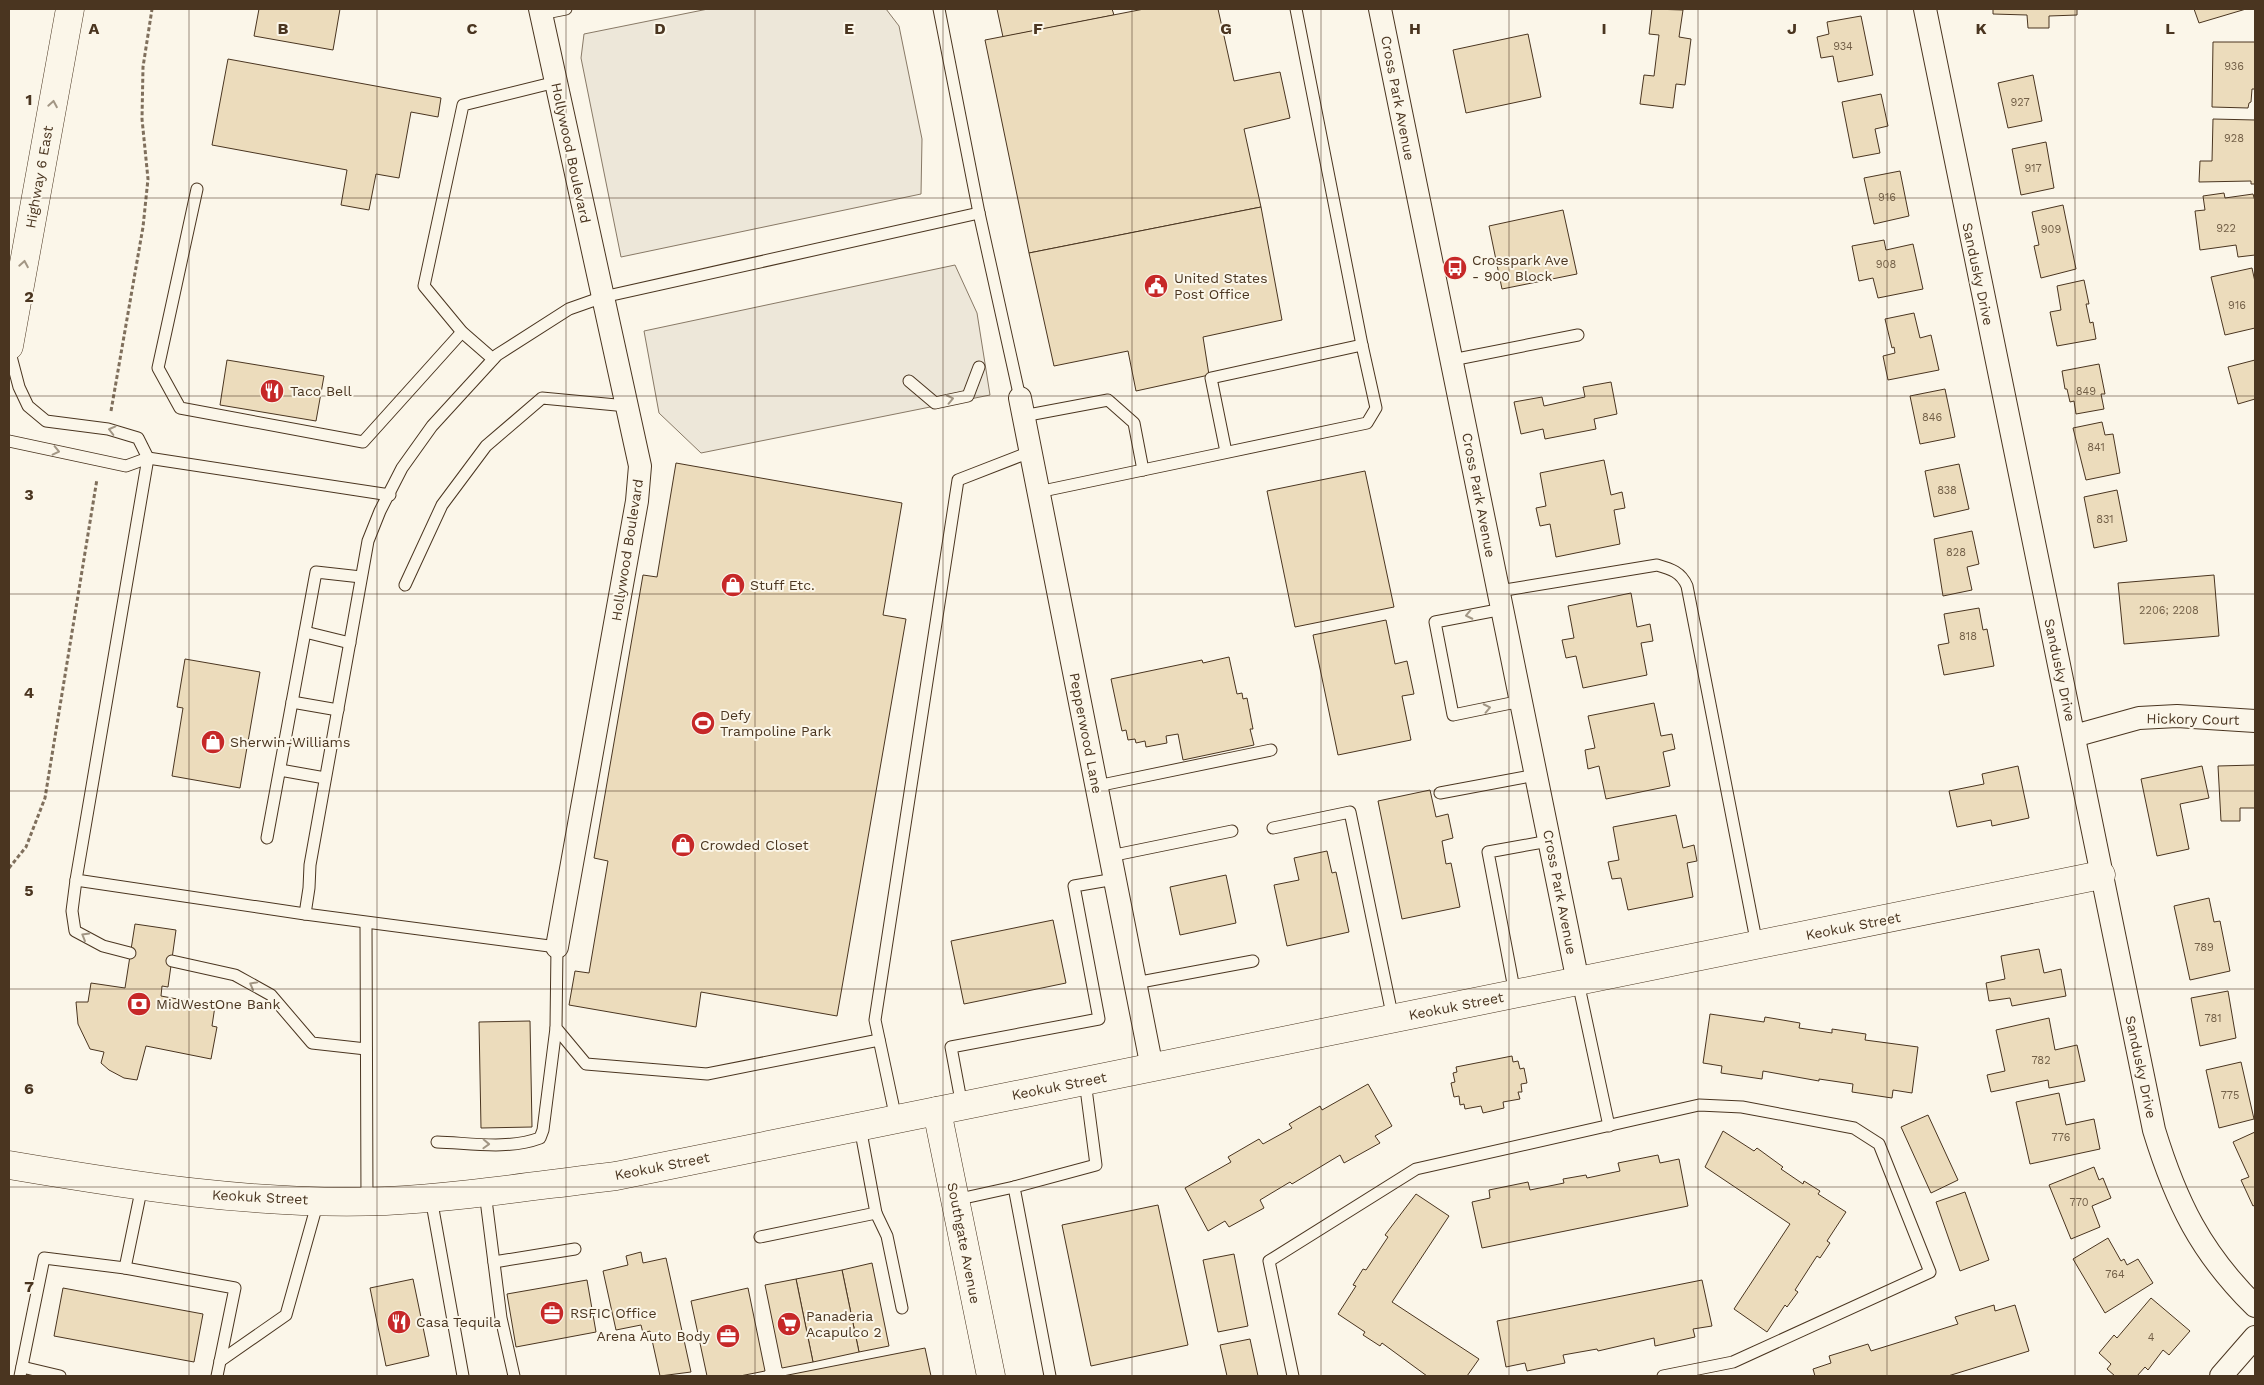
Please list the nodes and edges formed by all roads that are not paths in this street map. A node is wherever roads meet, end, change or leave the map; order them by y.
1 (70, 9) edge
2 (566, 9) edge
3 (939, 9) edge
4 (1296, 9) edge
5 (1380, 9) edge
6 (1925, 9) edge
7 (540, 11) edge
8 (556, 82) junction
9 (197, 189) dead end
10 (979, 213) junction
11 (603, 297) junction
12 (462, 332) junction
13 (1578, 335) dead end
14 (1362, 345) junction
15 (9, 348) edge
16 (493, 359) junction
17 (1452, 360) junction
18 (979, 367) dead end
19 (909, 381) dead end
20 (627, 406) junction
21 (1021, 407) junction
22 (9, 441) edge
23 (1030, 452) junction
24 (1226, 452) junction
25 (148, 458) junction
26 (1143, 470) junction
27 (1038, 492) junction
28 (390, 495) junction
29 (362, 578) junction
30 (405, 584) dead end
31 (1501, 600) junction
32 (305, 632) junction
33 (350, 643) junction
34 (1521, 701) junction
35 (292, 702) junction
36 (338, 710) junction
37 (2255, 721) edge
38 (2074, 736) junction
39 (1271, 750) dead end
40 (280, 770) junction
41 (1536, 775) junction
42 (325, 778) junction
43 (1097, 786) junction
44 (1440, 793) dead end
45 (1273, 828) dead end
46 (1232, 831) dead end
47 (267, 838) dead end
48 (1549, 841) junction
49 (1110, 856) junction
50 (2101, 876) junction
51 (1114, 879) junction
52 (76, 880) junction
53 (305, 914) junction
54 (366, 923) junction
55 (1756, 945) junction
56 (557, 947) junction
57 (130, 953) dead end
58 (172, 961) dead end
59 (1253, 961) dead end
60 (1578, 982) junction
61 (1136, 983) junction
62 (1515, 994) junction
63 (1393, 1019) junction
64 (556, 1028) junction
65 (879, 1040) junction
66 (366, 1049) junction
67 (1152, 1068) junction
68 (1085, 1081) junction
69 (949, 1108) junction
70 (896, 1119) junction
71 (860, 1126) junction
72 (1609, 1126) junction
73 (437, 1142) dead end
74 (9, 1165) edge
75 (142, 1186) junction
76 (1014, 1188) junction
77 (485, 1192) junction
78 (431, 1198) junction
79 (318, 1200) junction
80 (367, 1200) junction
81 (956, 1200) junction
82 (876, 1212) junction
83 (760, 1237) dead end
84 (575, 1249) dead end
85 (494, 1262) junction
86 (125, 1268) junction
87 (2255, 1306) edge
88 (902, 1308) dead end
89 (2255, 1336) edge
90 (220, 1361) junction
91 (21, 1371) edge
92 (60, 1376) edge
93 (217, 1376) edge
94 (463, 1376) edge
95 (514, 1376) edge
96 (991, 1376) edge
97 (1050, 1376) edge
98 (1294, 1376) edge
99 (1663, 1376) edge
100 (2221, 1376) edge

15 -> 1 street, Highway 6 East
2 - 7 lane
3 - 10 lane
4 - 14 lane
5 - 17 street, Cross Park Avenue
6 - 38 street, Sandusky Drive
7 - 8 street, Hollywood Boulevard
8 - 11 street, Hollywood Boulevard
8 - 12 lane
9 - 12 lane
10 - 11 lane
10 - 21 lane
11 - 16 lane
11 - 20 street, Hollywood Boulevard
12 - 16 lane
13 - 17 lane
14 - 24 lane
14 - 24 lane
25 -> 15 lane
16 - 28 lane
17 - 31 street, Cross Park Avenue
19 -> 18 lane
20 - 30 lane
20 - 56 street, Hollywood Boulevard
21 - 23 street, Pepperwood Lane
21 - 26 lane
22 -> 25 lane
23 - 27 street, Pepperwood Lane
23 - 65 lane
24 - 26 lane
25 - 28 lane
25 - 52 lane
26 - 27 lane
27 - 43 street, Pepperwood Lane
28 - 29 lane
29 - 32 lane
29 - 33 lane
31 - 34 street, Cross Park Avenue
31 -> 34 lane
31 - 55 lane
32 - 33 lane
32 - 35 lane
33 - 36 lane
34 - 41 street, Cross Park Avenue
35 - 36 lane
35 - 40 lane
36 - 42 lane
37 - 38 street, Hickory Court
38 - 50 street, Sandusky Drive
39 - 43 lane
40 - 42 lane
40 - 47 lane
41 - 44 lane
41 - 48 street, Cross Park Avenue
42 - 53 lane
43 - 49 street, Pepperwood Lane
45 - 63 lane
46 - 49 lane
48 - 60 street, Cross Park Avenue
48 - 62 lane
49 - 51 street, Pepperwood Lane
50 - 55 street, Keokuk Street
50 - 87 street, Sandusky Drive
51 - 61 street, Pepperwood Lane
51 - 69 lane
52 - 53 lane
57 -> 52 lane
53 - 54 lane
54 - 56 lane
54 - 66 lane
55 - 60 street, Keokuk Street
56 - 64 lane
66 -> 58 lane
59 - 61 lane
60 - 62 street, Keokuk Street
60 - 72 lane
61 - 67 street, Pepperwood Lane
62 - 63 street, Keokuk Street
63 - 67 street, Keokuk Street
64 - 65 lane
73 -> 64 lane
65 - 70 lane
66 - 80 lane
67 - 68 street, Keokuk Street
68 - 69 street, Keokuk Street
68 - 76 lane
69 - 70 street, Keokuk Street
69 - 81 street, Southgate Avenue
70 - 71 street, Keokuk Street
71 - 77 street, Keokuk Street
71 - 82 lane
72 - 98 lane
72 - 99 lane
74 - 75 street, Keokuk Street
75 - 79 street, Keokuk Street
75 - 86 lane
76 - 81 lane
76 - 97 lane
77 - 78 street, Keokuk Street
77 - 85 lane
78 - 80 street, Keokuk Street
78 - 94 lane
79 - 80 street, Keokuk Street
79 - 90 lane
81 - 96 street, Southgate Avenue
82 - 83 lane
82 - 88 lane
84 - 85 lane
85 - 95 lane
86 - 90 lane
86 - 91 lane
89 - 100 street
90 - 93 lane
91 - 92 lane

